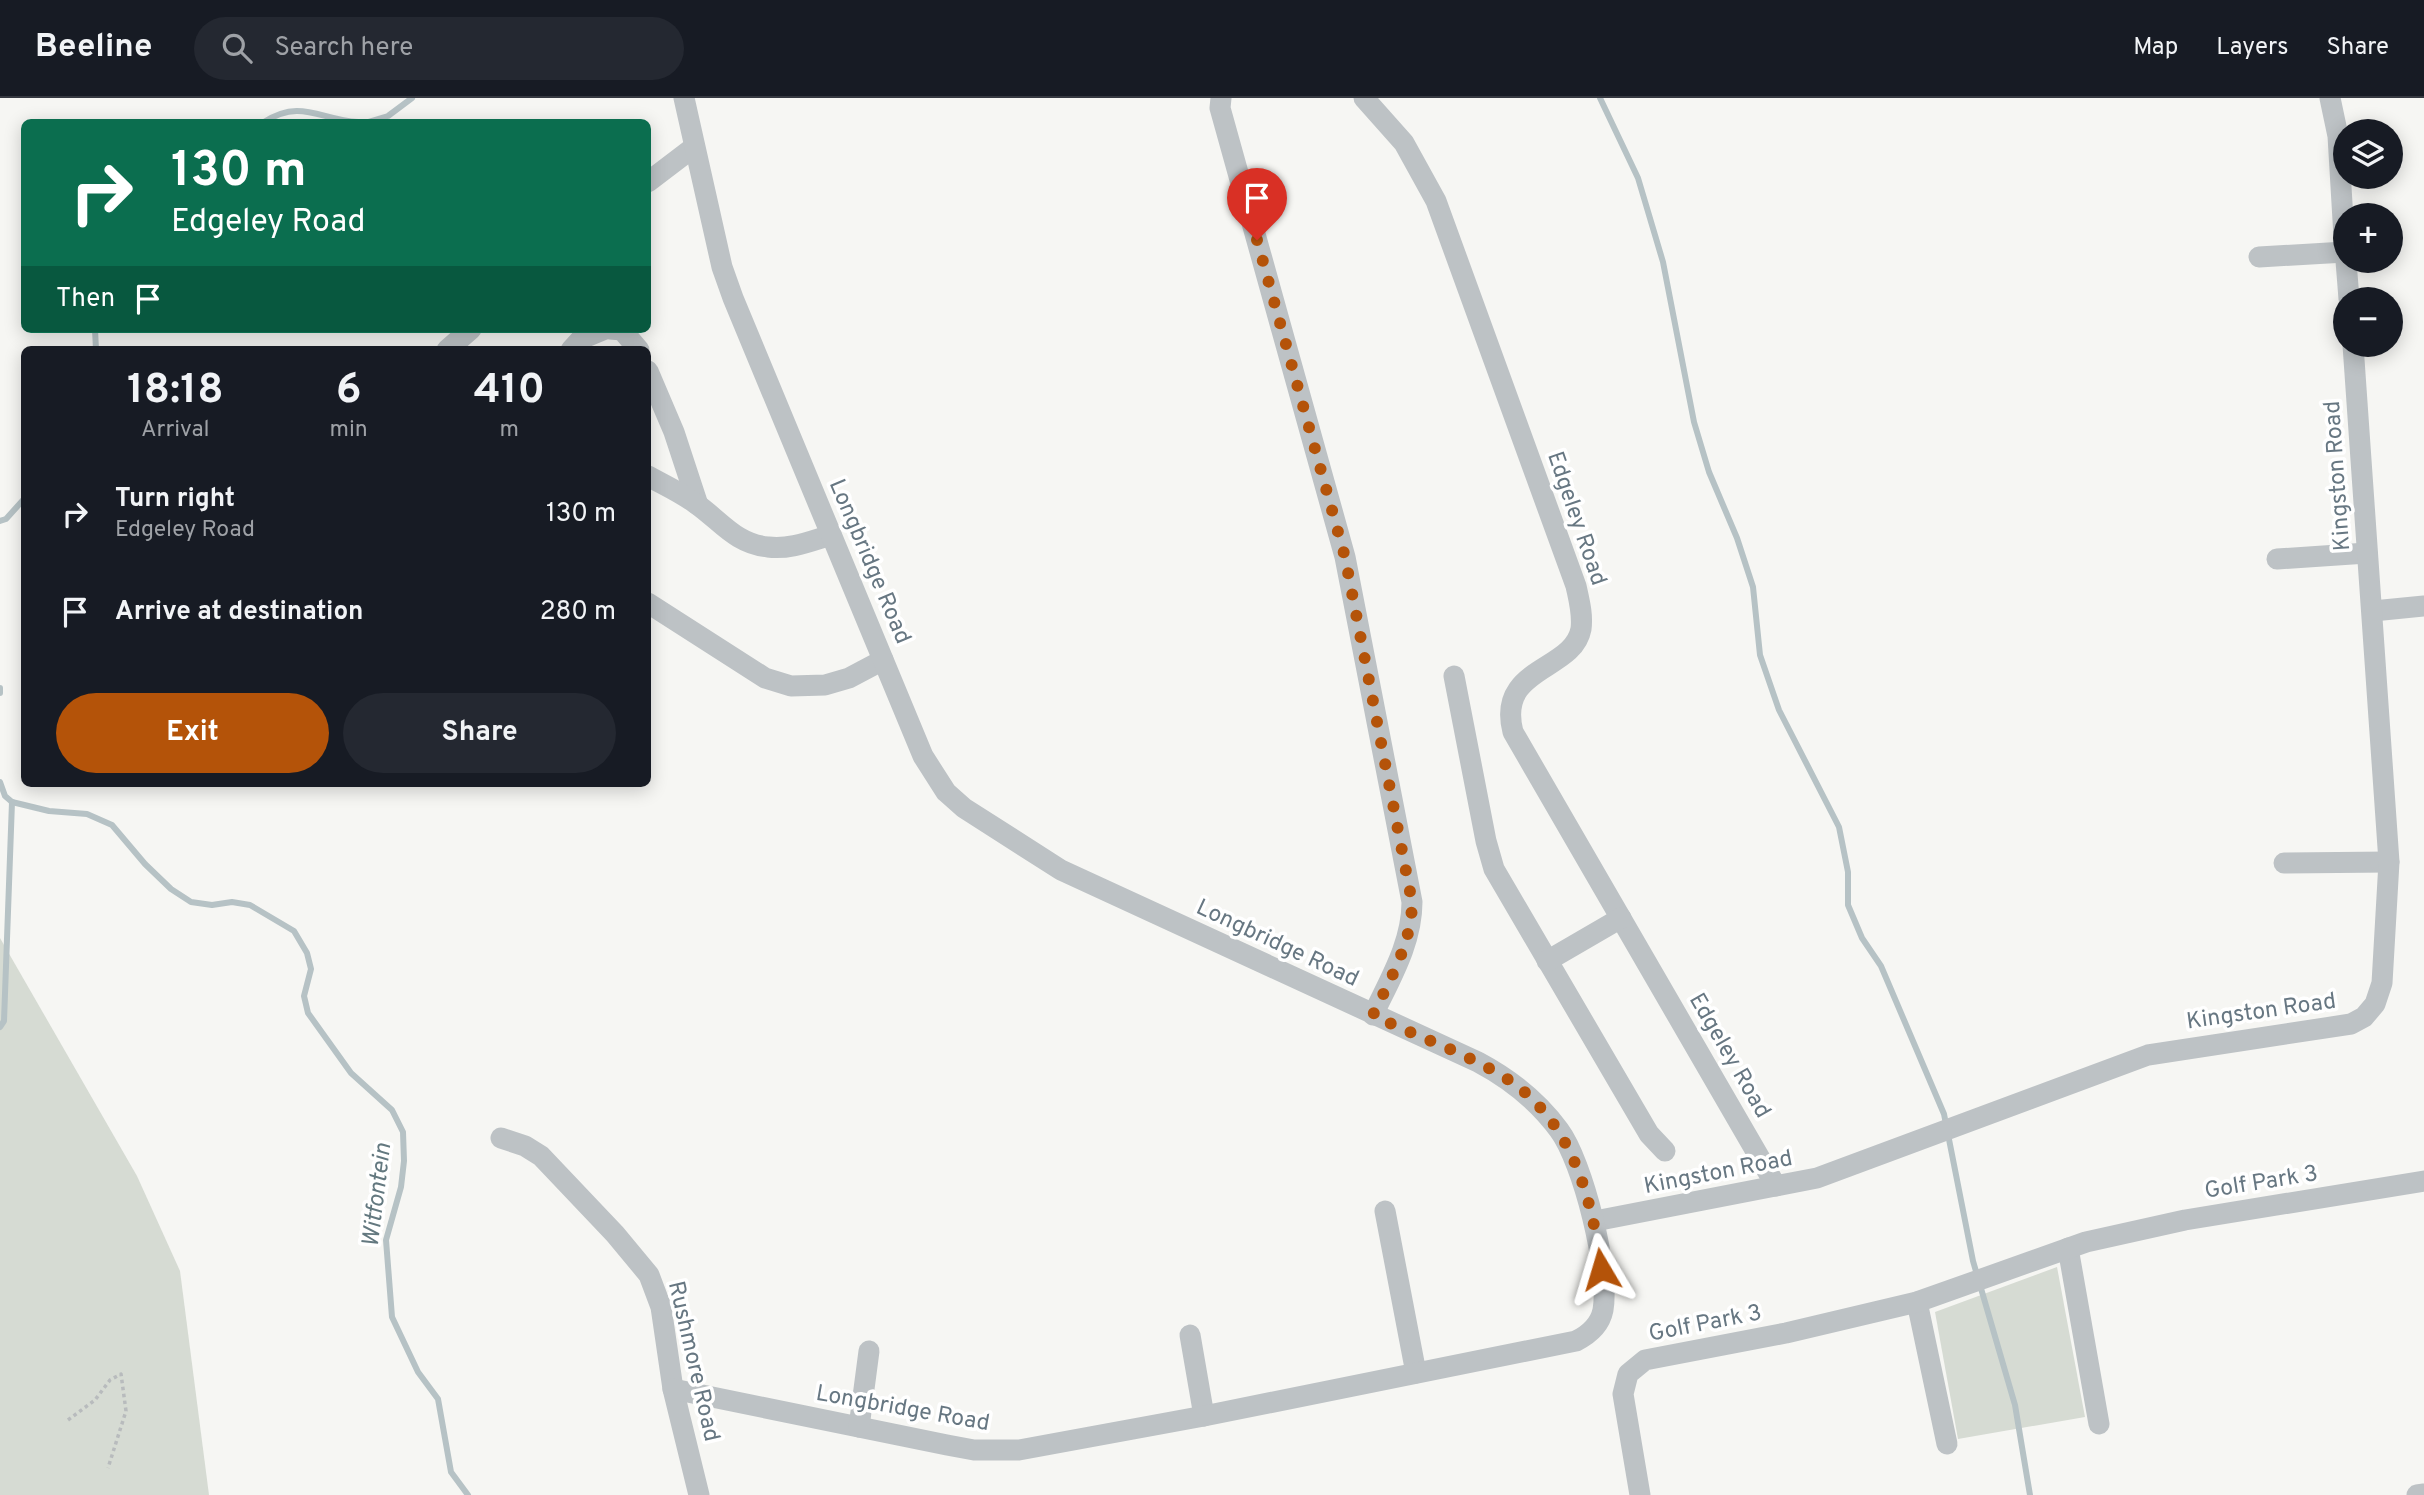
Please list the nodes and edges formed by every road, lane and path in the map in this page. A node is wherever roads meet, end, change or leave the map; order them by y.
1 (684, 98) edge
2 (1221, 98) edge
3 (1364, 98) edge
4 (2330, 98) edge
5 (694, 147) junction
6 (651, 180) edge
7 (2342, 203) edge
8 (2333, 254) edge
9 (2259, 257) dead end
10 (466, 333) edge
11 (597, 333) edge
12 (452, 346) edge
13 (575, 346) edge
14 (2354, 357) edge
15 (651, 378) edge
16 (651, 478) edge
17 (698, 505) junction
18 (831, 535) junction
19 (2367, 552) junction
20 (2277, 559) dead end
21 (651, 605) edge
22 (2424, 606) edge
23 (2373, 611) junction
24 (883, 660) junction
25 (1454, 676) dead end
26 (2389, 862) junction
27 (2284, 863) dead end
28 (1621, 918) junction
29 (1547, 961) junction
30 (1373, 1015) junction
31 (501, 1138) dead end
32 (1665, 1152) dead end
33 (2424, 1181) edge
34 (1776, 1186) junction
35 (1385, 1211) dead end
36 (1595, 1221) junction
37 (2068, 1248) junction
38 (1917, 1302) junction
39 (1190, 1335) dead end
40 (869, 1351) dead end
41 (1416, 1373) junction
42 (673, 1389) junction
43 (1204, 1416) junction
44 (68, 1420) dead end
45 (2099, 1424) dead end
46 (859, 1427) junction
47 (1947, 1444) dead end
48 (108, 1468) dead end
49 (2424, 1494) edge
50 (699, 1495) edge
51 (1640, 1495) edge
52 (2417, 1495) edge

1 - 5 street, Longbridge Road
2 - 30 street
3 - 28 street, Edgeley Road
4 - 7 street
5 - 6 street
5 - 18 street, Longbridge Road
8 - 9 street
10 - 12 street
11 - 13 street
14 - 19 street, Kingston Road
15 - 17 street
16 - 17 street
17 - 18 street
18 - 24 street, Longbridge Road
19 - 20 street
19 - 23 street, Kingston Road
21 - 24 street
22 - 23 street
23 - 26 street, Kingston Road
24 - 30 street, Longbridge Road
25 - 29 street
26 - 27 street
26 - 34 street, Kingston Road
28 - 29 street
28 - 34 street, Edgeley Road
29 - 32 street
30 - 36 street, Longbridge Road
31 - 42 street, Rushmore Road
33 - 37 street, Golf Park 3
34 - 36 street, Kingston Road
35 - 41 street
36 - 41 street, Longbridge Road
37 - 38 street, Golf Park 3
37 - 45 street
38 - 47 street
38 - 51 street, Golf Park 3
39 - 43 street
40 - 46 street
41 - 43 street, Longbridge Road
42 - 46 street, Longbridge Road
42 - 50 street, Rushmore Road
43 - 46 street, Longbridge Road
44 - 48 path
49 - 52 street

